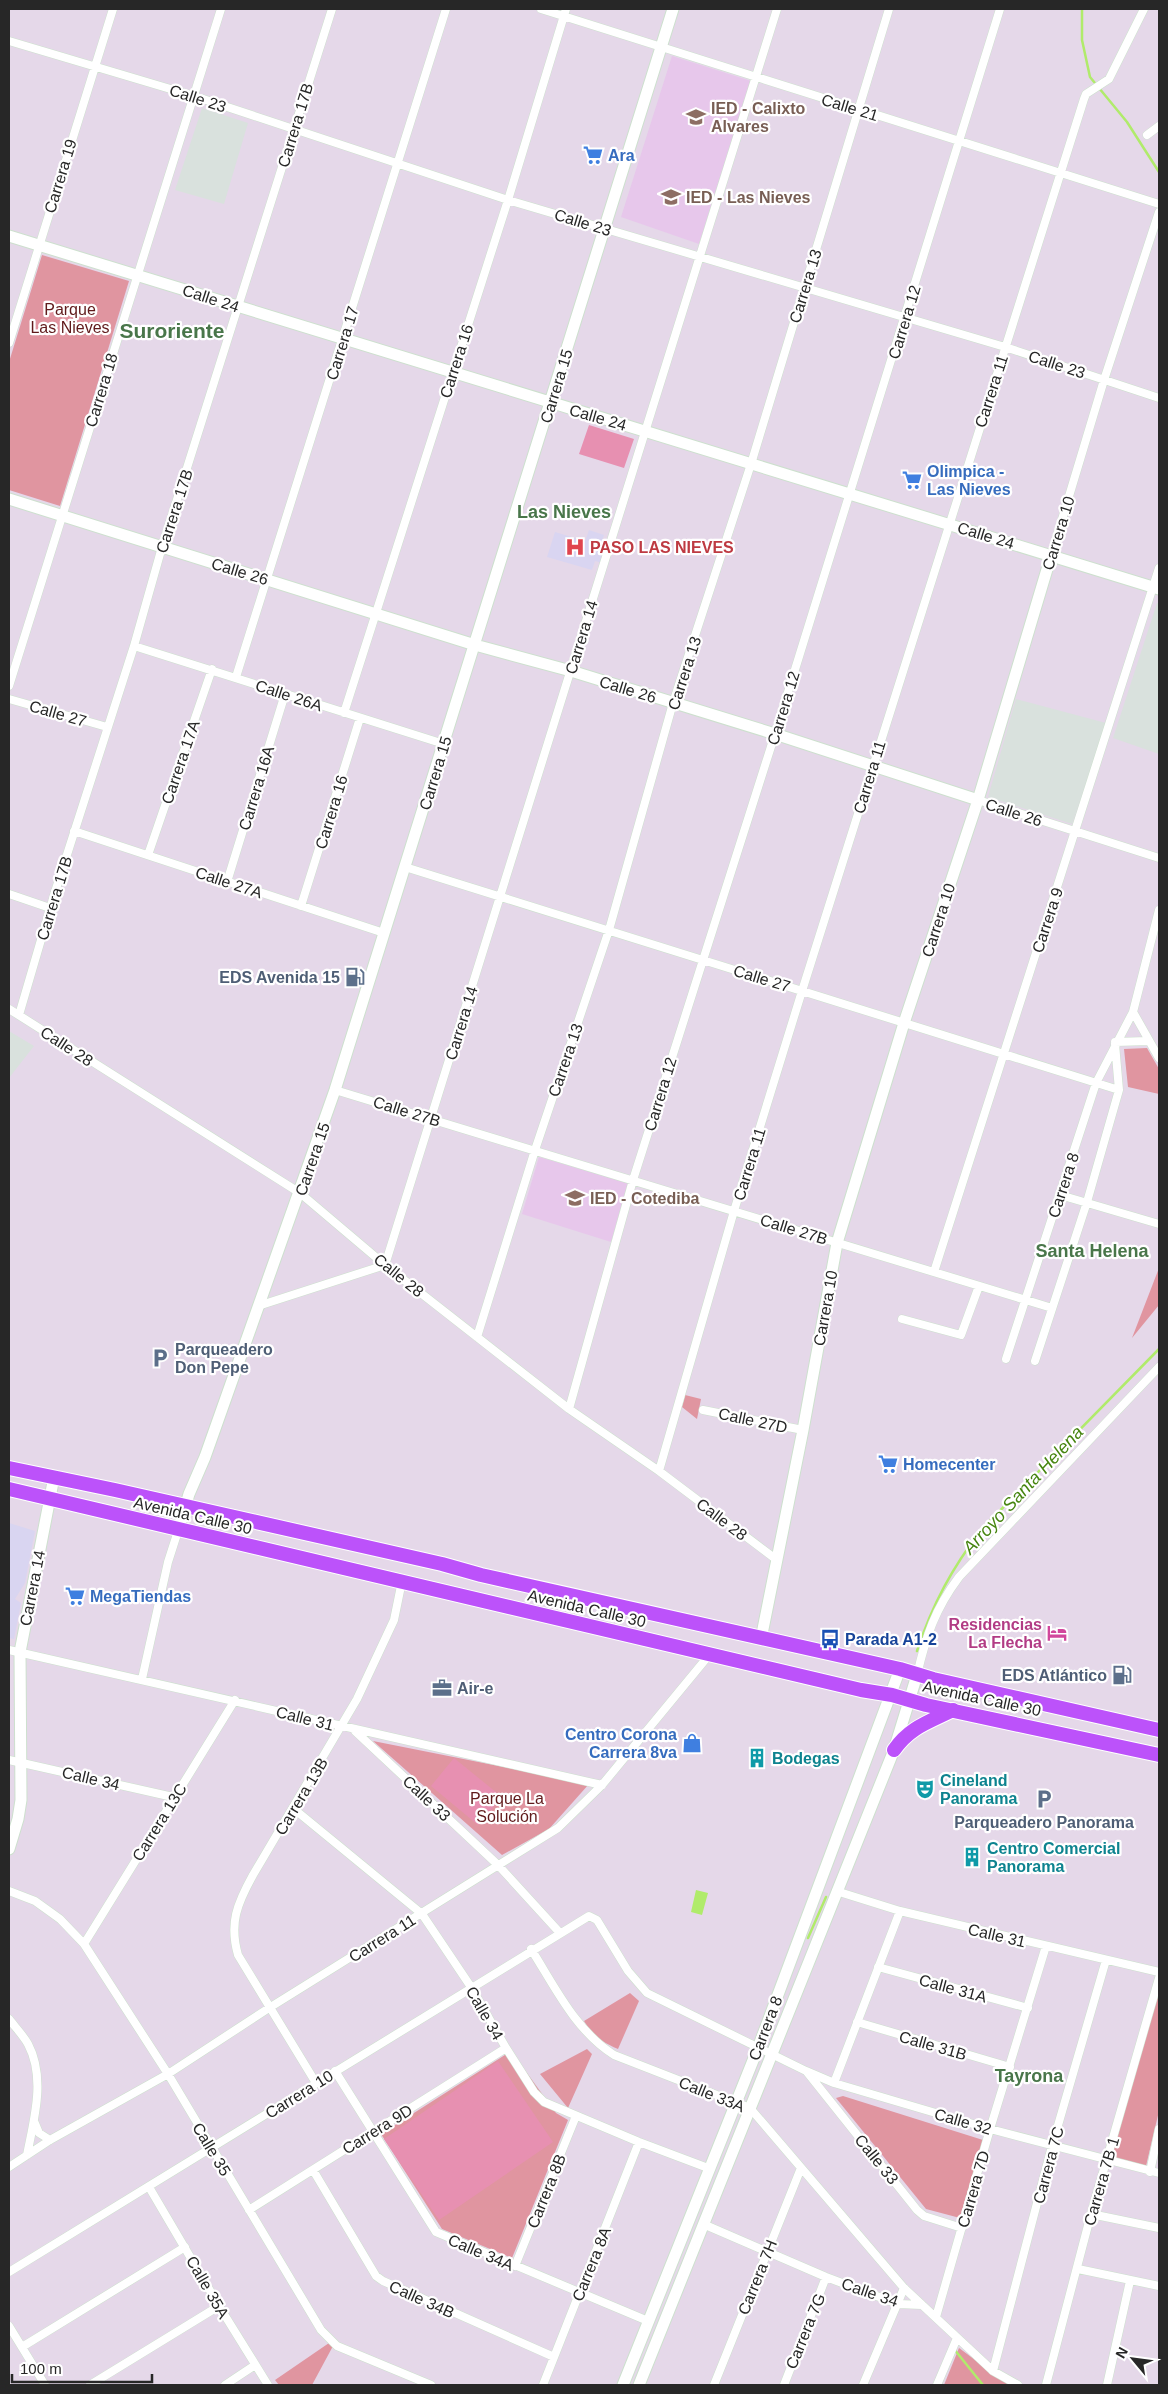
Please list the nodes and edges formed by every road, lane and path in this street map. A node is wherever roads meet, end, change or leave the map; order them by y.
1 (113, 9) edge
2 (221, 9) edge
3 (332, 9) edge
4 (446, 9) edge
5 (541, 9) edge
6 (674, 9) edge
7 (777, 9) edge
8 (889, 9) edge
9 (1000, 9) edge
10 (1144, 9) edge
11 (565, 12) edge
12 (9, 41) edge
13 (662, 48) junction
14 (95, 66) junction
15 (756, 78) junction
16 (194, 96) junction
17 (858, 110) junction
18 (1159, 126) edge
19 (293, 130) junction
20 (1147, 135) dead end
21 (959, 139) junction
22 (398, 164) junction
23 (1061, 172) junction
24 (508, 200) junction
25 (1159, 204) edge
26 (1159, 212) edge
27 (605, 229) junction
28 (9, 236) edge
29 (38, 245) junction
30 (700, 256) junction
31 (137, 274) junction
32 (804, 289) junction
33 (239, 307) junction
34 (905, 318) junction
35 (344, 339) junction
36 (9, 343) edge
37 (1005, 347) junction
38 (452, 371) junction
39 (1104, 380) junction
40 (1159, 398) edge
41 (551, 403) junction
42 (645, 431) junction
43 (751, 464) junction
44 (851, 493) junction
45 (9, 499) edge
46 (63, 516) junction
47 (948, 524) junction
48 (162, 547) junction
49 (1051, 556) junction
50 (1159, 568) edge
51 (267, 580) junction
52 (1156, 588) edge
53 (375, 614) junction
54 (475, 645) junction
55 (134, 646) junction
56 (212, 670) junction
57 (571, 671) junction
58 (236, 677) junction
59 (9, 686) edge
60 (285, 694) junction
61 (9, 699) edge
62 (674, 703) junction
63 (344, 713) junction
64 (360, 718) junction
65 (106, 727) junction
66 (775, 734) junction
67 (444, 744) junction
68 (872, 767) junction
69 (978, 800) junction
70 (74, 831) junction
71 (1075, 832) junction
72 (148, 855) junction
73 (1159, 858) edge
74 (405, 867) junction
75 (227, 882) junction
76 (9, 894) edge
77 (500, 896) junction
78 (301, 906) junction
79 (50, 908) junction
80 (1159, 910) edge
81 (609, 930) junction
82 (384, 933) junction
83 (702, 960) junction
84 (802, 991) junction
85 (9, 1009) edge
86 (1133, 1012) junction
87 (19, 1015) junction
88 (904, 1023) junction
89 (1148, 1041) junction
90 (1115, 1042) junction
91 (1004, 1054) junction
92 (1159, 1058) edge
93 (1096, 1082) junction
94 (335, 1090) junction
95 (1119, 1090) junction
96 (431, 1119) junction
97 (535, 1150) junction
98 (633, 1180) junction
99 (300, 1193) junction
100 (1060, 1195) junction
101 (1088, 1202) junction
102 (734, 1211) junction
103 (1159, 1224) edge
104 (837, 1242) junction
105 (386, 1264) junction
106 (934, 1272) junction
107 (979, 1286) junction
108 (1026, 1300) junction
109 (258, 1306) junction
110 (1052, 1308) junction
111 (902, 1318) dead end
112 (477, 1337) junction
113 (1006, 1359) dead end
114 (1035, 1361) dead end
115 (1159, 1367) edge
116 (569, 1409) junction
117 (703, 1410) dead end
118 (803, 1430) junction
119 (9, 1468) edge
120 (659, 1471) junction
121 (54, 1477) junction
122 (9, 1490) edge
123 (49, 1499) junction
124 (186, 1507) junction
125 (178, 1531) junction
126 (777, 1560) junction
127 (402, 1581) junction
128 (761, 1639) junction
129 (14, 1651) edge
130 (710, 1654) junction
131 (900, 1669) junction
132 (917, 1675) junction
133 (142, 1679) junction
134 (892, 1695) junction
135 (235, 1700) junction
136 (910, 1700) junction
137 (953, 1710) junction
138 (342, 1727) junction
139 (354, 1730) junction
140 (1159, 1730) edge
141 (894, 1750) junction
142 (1159, 1755) edge
143 (14, 1761) edge
144 (602, 1785) junction
145 (173, 1797) junction
146 (294, 1808) junction
147 (9, 1849) edge
148 (498, 1865) junction
149 (9, 1891) edge
150 (836, 1891) junction
151 (900, 1911) junction
152 (422, 1914) junction
153 (560, 1933) junction
154 (84, 1944) junction
155 (1046, 1946) junction
156 (531, 1950) junction
157 (1106, 1960) junction
158 (878, 1967) junction
159 (1159, 1972) edge
160 (1159, 1978) edge
161 (471, 1987) junction
162 (269, 2008) junction
163 (1028, 2008) junction
164 (9, 2019) edge
165 (857, 2022) junction
166 (506, 2048) junction
167 (758, 2048) junction
168 (771, 2054) junction
169 (1010, 2067) junction
170 (335, 2071) junction
171 (806, 2071) junction
172 (168, 2074) junction
173 (316, 2082) junction
174 (834, 2083) junction
175 (735, 2102) junction
176 (750, 2108) junction
177 (576, 2116) junction
178 (34, 2120) junction
179 (990, 2129) junction
180 (1159, 2130) edge
181 (373, 2132) junction
182 (50, 2140) junction
183 (639, 2142) junction
184 (1052, 2146) junction
185 (212, 2148) junction
186 (27, 2155) junction
187 (1106, 2161) junction
188 (9, 2167) edge
189 (708, 2168) junction
190 (801, 2168) junction
191 (313, 2170) junction
192 (1150, 2172) junction
193 (1159, 2173) edge
194 (149, 2187) junction
195 (249, 2210) junction
196 (1091, 2214) junction
197 (703, 2224) junction
198 (962, 2228) junction
199 (1159, 2228) edge
200 (185, 2247) junction
201 (767, 2251) junction
202 (515, 2266) junction
203 (1078, 2268) junction
204 (9, 2272) edge
205 (826, 2277) junction
206 (1130, 2281) junction
207 (1159, 2286) edge
208 (904, 2288) junction
209 (579, 2294) junction
210 (898, 2304) junction
211 (922, 2305) junction
212 (219, 2306) junction
213 (936, 2317) junction
214 (648, 2321) junction
215 (9, 2326) edge
216 (957, 2338) junction
217 (22, 2347) junction
218 (554, 2357) junction
219 (255, 2365) junction
220 (993, 2371) junction
221 (45, 2385) edge
222 (90, 2385) edge
223 (225, 2385) edge
224 (268, 2385) edge
225 (431, 2385) edge
226 (543, 2385) edge
227 (622, 2385) edge
228 (639, 2385) edge
229 (714, 2385) edge
230 (784, 2385) edge
231 (863, 2385) edge
232 (938, 2385) edge
233 (1018, 2385) edge
234 (1046, 2385) edge
235 (1107, 2385) edge

1 - 14 street, Carrera 19
2 - 16 street, Carrera 18
3 - 19 street, Carrera 17B
4 - 22 street, Carrera 17
5 - 11 street, Calle 21
6 - 13 street, Carrera 15
7 - 15 street, Carrera 14
8 - 17 street, Carrera 13
9 - 21 street, Carrera 12
10 - 23 street, Carrera 11
11 - 13 street, Calle 21
11 - 24 street, Carrera 16
12 - 14 street, Calle 23
13 - 15 street, Calle 21
13 - 27 street, Carrera 15
14 - 16 street, Calle 23
14 - 29 street, Carrera 19
15 - 17 street, Calle 21
15 - 30 street, Carrera 14
16 - 19 street, Calle 23
16 - 31 street, Carrera 18
17 - 21 street, Calle 21
17 - 32 street, Carrera 13
18 - 20 street
19 - 22 street, Calle 23
19 - 33 street, Carrera 17B
21 - 23 street, Calle 21
21 - 34 street, Carrera 12
22 - 24 street, Calle 23
22 - 35 street, Carrera 17
23 - 25 street, Calle 21
23 - 37 street, Carrera 11
24 - 27 street, Calle 23
24 - 38 street, Carrera 16
26 - 39 street, Carrera 10
27 - 30 street, Calle 23
27 - 41 street, Carrera 15
28 - 29 street, Calle 24
29 - 31 street, Calle 24
29 - 36 street, Carrera 19
30 - 32 street, Calle 23
30 - 42 street, Carrera 14
31 - 33 street, Calle 24
31 - 46 street, Carrera 18
32 - 34 street, Calle 23
32 - 43 street, Carrera 13
33 - 35 street, Calle 24
33 - 48 street, Carrera 17B
34 - 37 street, Calle 23
34 - 44 street, Carrera 12
35 - 38 street, Calle 24
35 - 51 street, Carrera 17
37 - 39 street, Calle 23
37 - 47 street, Carrera 11
38 - 41 street, Calle 24
38 - 53 street, Carrera 16
39 - 40 street, Calle 23
39 - 49 street, Carrera 10
41 - 42 street, Calle 24
41 - 54 street, Carrera 15
42 - 43 street, Calle 24
42 - 57 street, Carrera 14
43 - 44 street, Calle 24
43 - 62 street, Carrera 13
44 - 47 street, Calle 24
44 - 66 street, Carrera 12
45 - 46 street, Calle 26
46 - 48 street, Calle 26
46 - 59 street, Carrera 18
47 - 49 street, Calle 24
47 - 68 street, Carrera 11
48 - 51 street, Calle 26
48 - 55 street, Carrera 17B
49 - 52 street, Calle 24
49 - 69 street, Carrera 10
50 - 52 street, Carrera 9
51 - 53 street, Calle 26
51 - 58 street, Carrera 17
52 - 71 street, Carrera 9
53 - 54 street, Calle 26
53 - 63 street, Carrera 16
54 - 57 street, Calle 26
54 - 67 street, Carrera 15
55 - 56 street, Calle 26A
55 - 65 street, Carrera 17B
56 - 58 street, Calle 26A
56 - 72 street, Carrera 17A
57 - 62 street, Calle 26
57 - 77 street, Carrera 14
58 - 60 street, Calle 26A
60 - 63 street, Calle 26A
60 - 75 street, Carrera 16A
61 - 65 street, Calle 27
62 - 66 street, Calle 26
62 - 81 street, Carrera 13
63 - 64 street, Calle 26A
64 - 67 street, Calle 26A
64 - 78 street, Carrera 16
65 - 70 street, Carrera 17B
66 - 68 street, Calle 26
66 - 83 street, Carrera 12
67 - 74 street, Carrera 15
68 - 69 street, Calle 26
68 - 84 street, Carrera 11
69 - 71 street, Calle 26
69 - 88 street, Carrera 10
70 - 72 street, Calle 27A
70 - 79 street, Carrera 17B
71 - 73 street, Calle 26
71 - 91 street, Carrera 9
72 - 75 street, Calle 27A
74 - 77 street, Calle 27
74 - 82 street, Carrera 15
75 - 78 street, Calle 27A
76 - 79 street
77 - 81 street, Calle 27
77 - 96 street, Carrera 14
78 - 82 street, Calle 27A
79 - 87 street, Carrera 17B
80 - 86 street, Carrera 8
81 - 83 street, Calle 27
81 - 97 street, Carrera 13
82 - 94 street, Carrera 15
83 - 84 street, Calle 27
83 - 98 street, Carrera 12
84 - 88 street, Calle 27
84 - 102 street, Carrera 11
85 - 87 street, Calle 28
86 - 89 street
86 - 90 street, Carrera 8
87 - 99 street, Calle 28
88 - 91 street, Calle 27
88 - 104 street, Carrera 10
89 - 90 street
89 - 92 street
90 - 93 street, Carrera 8
90 - 95 street, Carrera 8
91 - 93 street, Calle 27
91 - 106 street, Carrera 9
93 - 95 street, Calle 27
93 - 100 street, Carrera 8
94 - 96 street, Calle 27B
94 - 99 street, Carrera 15
95 - 101 street, Carrera 8
96 - 97 street, Calle 27B
96 - 105 street, Carrera 14
97 - 98 street, Calle 27B
97 - 112 street, Carrera 13
98 - 102 street, Calle 27B
98 - 116 street, Carrera 12
99 - 105 street, Calle 28
99 - 109 street, Carrera 15
100 - 101 street
100 - 108 street, Carrera 8
101 - 103 street
101 - 110 street, Carrera 8
102 - 104 street, Calle 27B
102 - 120 street, Carrera 11
104 - 106 street, Calle 27B
104 - 118 street, Carrera 10
105 - 109 street
105 - 112 street, Calle 28
106 - 107 street, Calle 27B
107 - 108 street, Calle 27B
107 - 111 street
108 - 110 street, Calle 27B
108 - 113 street, Carrera 8
109 - 124 street, Carrera 15
110 - 114 street, Carrera 8
112 - 116 street, Calle 28
115 - 132 street
116 - 120 street, Calle 28
117 - 118 street, Calle 27D
118 - 126 street, Carrera 10
119 - 121 highway, Avenida Calle 30
120 - 126 street, Calle 28
121 - 123 street, Carrera 14
121 - 124 highway, Avenida Calle 30
122 - 123 highway, Avenida Calle 30
123 - 125 highway, Avenida Calle 30
123 - 129 street, Carrera 14
124 - 125 street, Carrera 15
124 - 128 highway, Avenida Calle 30
125 - 127 highway, Avenida Calle 30
125 - 133 street
126 - 128 street, Carrera 10
127 - 130 highway, Avenida Calle 30
127 - 138 street, Carrera 13B
128 - 131 highway, Avenida Calle 30
129 - 133 street, Calle 31
129 - 143 street, Carrera 14
130 - 134 highway, Avenida Calle 30
130 - 144 street, Carrera 11
131 - 132 highway, Avenida Calle 30
131 - 134 street, Carrera 8
132 - 136 street, Carrera 8
132 - 140 highway, Avenida Calle 30
133 - 135 street, Calle 31
134 - 136 highway, Avenida Calle 30
134 - 167 street, Carrera 8
135 - 138 street, Calle 31
135 - 145 street, Carrera 13C
136 - 137 highway, Avenida Calle 30
136 - 141 street, Carrera 8
137 - 141 highway
137 - 142 highway, Avenida Calle 30
138 - 139 street, Calle 31
138 - 146 street, Carrera 13B
139 - 144 street, Calle 31
139 - 148 street, Calle 33
141 - 150 street, Carrera 8
143 - 145 street, Calle 34
143 - 147 street, Carrera 14
144 - 148 street, Carrera 11
145 - 154 street, Carrera 13C
146 - 152 street, Calle 34
146 - 162 street, Carrera 13B
148 - 152 street, Carrera 11
148 - 153 street, Calle 33
149 - 154 street, Calle 35
150 - 151 street, Calle 31
150 - 168 street, Carrera 8
151 - 155 street, Calle 31
151 - 158 street
152 - 161 street, Calle 34
152 - 162 street, Carrera 11
153 - 156 street, Carrera 10
153 - 167 street, Carrera 10
154 - 172 street, Calle 35
155 - 157 street, Calle 31
155 - 163 street, Carrera 7D
156 - 161 street, Carrera 10
156 - 175 street, Calle 33A
157 - 159 street, Calle 31
157 - 184 street, Carrera 7C
158 - 163 street, Calle 31A
158 - 165 street
160 - 187 street, Carrera 7B 1
161 - 166 street, Calle 34
161 - 170 street, Carrera 10
162 - 172 street, Carrera 11
162 - 173 street
163 - 169 street, Carrera 7D
164 - 178 street
165 - 169 street, Calle 31B
165 - 174 street
166 - 177 street, Calle 34
166 - 181 street, Carrera 9D
167 - 168 street
167 - 175 street, Carrera 8
168 - 171 street, Calle 32
168 - 176 street, Carrera 8
169 - 179 street, Carrera 7D
170 - 173 street, Carrera 10
170 - 181 street, Calle 34A
171 - 174 street, Calle 32
171 - 198 street, Calle 33
172 - 182 street, Carrera 11
172 - 185 street, Calle 35
173 - 185 street, Carrera 10
174 - 179 street, Calle 32
175 - 176 street, Calle 33A
175 - 189 street, Carrera 8
176 - 190 street, Calle 33A
176 - 197 street, Carrera 8
177 - 183 street, Calle 34
177 - 202 street, Carrera 8B
178 - 182 street
178 - 186 street
179 - 184 street, Calle 32
179 - 198 street, Carrera 7D
180 - 192 street
181 - 191 street, Carrera 9D
181 - 202 street, Calle 34A
182 - 186 street, Carrera 11
183 - 189 street, Calle 34
183 - 209 street, Carrera 8A
184 - 187 street, Calle 32
184 - 220 street, Carrera 7C
185 - 194 street, Carrera 10
185 - 195 street, Calle 35
186 - 188 street, Carrera 11
187 - 192 street, Calle 32
187 - 196 street, Carrera 7B 1
189 - 214 street, Carrera 8
190 - 201 street, Carrera 7H
190 - 208 street, Calle 33A
191 - 195 street, Carrera 9D
191 - 218 street, Calle 34B
192 - 193 street, Calle 32
194 - 200 street, Calle 35A
194 - 204 street, Carrera 10
195 - 225 street, Calle 35
196 - 199 street
196 - 203 street, Carrera 7B 1
197 - 201 street, Calle 34
197 - 228 street, Carrera 8
198 - 213 street, Carrera 7D
200 - 212 street, Calle 35A
200 - 217 street
201 - 205 street, Calle 34
201 - 229 street, Carrera 7H
202 - 209 street, Calle 34A
203 - 206 street
203 - 234 street, Carrera 7B 1
205 - 210 street, Calle 34
205 - 230 street, Carrera 7G
206 - 207 street
206 - 235 street
208 - 210 street
208 - 211 street, Calle 33A
209 - 214 street, Calle 34A
209 - 218 street, Carrera 8A
210 - 211 street, Calle 34
210 - 231 street
211 - 213 street, Calle 34
212 - 219 street, Calle 35A
212 - 222 street
213 - 216 street, Calle 34
214 - 227 street, Carrera 8
215 - 217 street
216 - 220 street, Calle 34
216 - 232 street
217 - 221 street
218 - 226 street, Carrera 8A
219 - 223 street
219 - 224 street, Calle 35A
220 - 233 street, Calle 34

